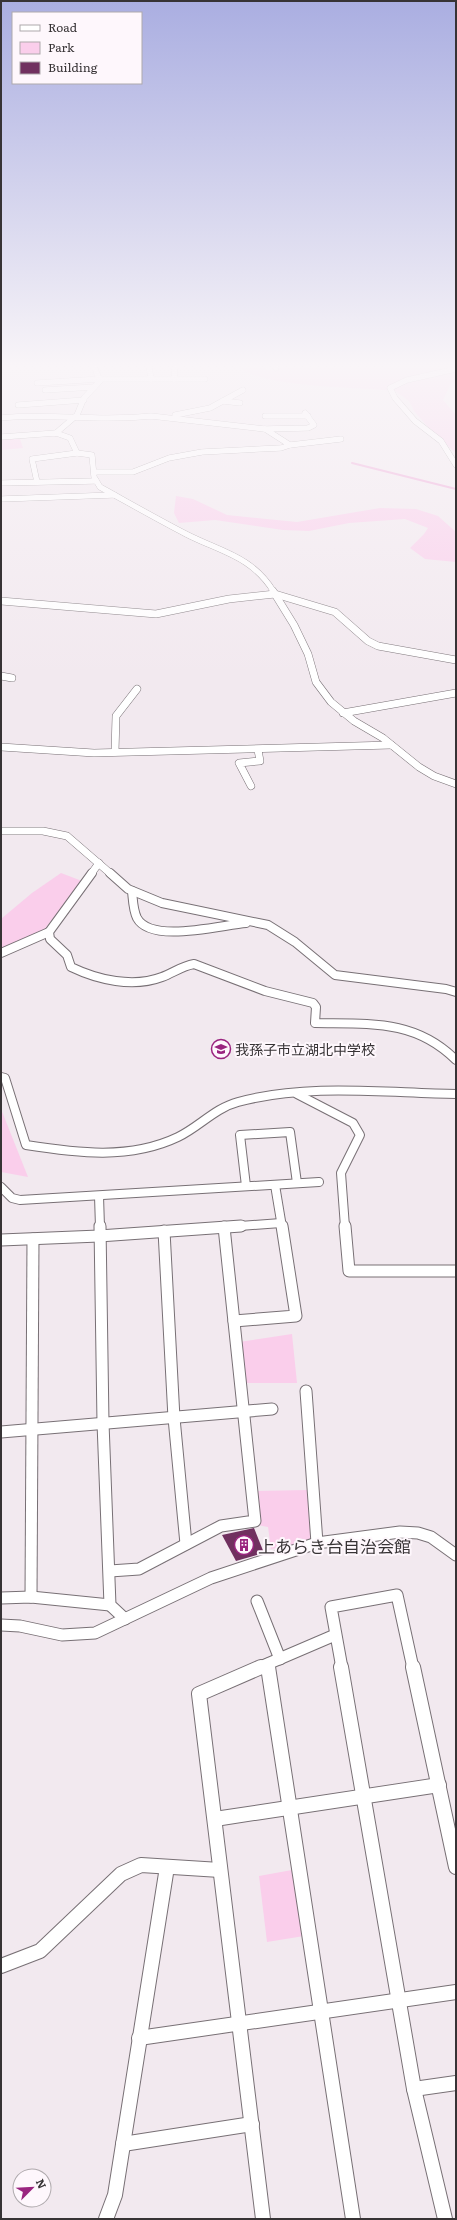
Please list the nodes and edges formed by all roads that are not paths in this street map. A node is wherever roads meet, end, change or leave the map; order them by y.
1 (34, 470) edge
2 (140, 470) edge
3 (94, 472) joint
4 (96, 481) junction
5 (37, 482) junction
6 (1, 483) edge
7 (114, 495) junction
8 (1, 499) edge
9 (276, 594) junction
10 (1, 602) edge
11 (456, 660) edge
12 (1, 676) edge
13 (12, 678) dead end
14 (138, 689) dead end
15 (456, 693) edge
16 (343, 713) junction
17 (391, 745) junction
18 (1, 747) edge
19 (258, 750) junction
20 (115, 752) junction
21 (456, 784) edge
22 (251, 786) dead end
23 (1, 831) edge
24 (99, 864) junction
25 (132, 891) junction
26 (254, 922) junction
27 (49, 932) junction
28 (1, 953) edge
29 (456, 992) edge
30 (456, 1060) edge
31 (1, 1077) edge
32 (296, 1093) junction
33 (456, 1094) edge
34 (319, 1182) dead end
35 (297, 1183) junction
36 (275, 1184) junction
37 (246, 1186) junction
38 (1, 1187) edge
39 (98, 1196) junction
40 (281, 1223) junction
41 (224, 1227) junction
42 (164, 1231) junction
43 (100, 1236) junction
44 (33, 1239) junction
45 (1, 1240) edge
46 (456, 1272) edge
47 (234, 1321) junction
48 (306, 1391) dead end
49 (272, 1409) dead end
50 (244, 1412) junction
51 (174, 1418) junction
52 (103, 1423) junction
53 (32, 1428) junction
54 (1, 1432) edge
55 (317, 1543) junction
56 (186, 1544) junction
57 (456, 1555) edge
58 (110, 1571) junction
59 (31, 1597) junction
60 (1, 1598) edge
61 (257, 1601) dead end
62 (110, 1605) junction
63 (125, 1619) junction
64 (1, 1625) edge
65 (335, 1635) junction
66 (274, 1661) junction
67 (439, 1785) junction
68 (365, 1796) junction
69 (290, 1808) junction
70 (215, 1819) junction
71 (167, 1867) junction
72 (456, 1867) edge
73 (220, 1870) junction
74 (1, 1966) edge
75 (456, 1992) edge
76 (398, 2000) junction
77 (320, 2012) junction
78 (238, 2025) junction
79 (139, 2038) junction
80 (456, 2083) edge
81 (414, 2090) junction
82 (252, 2124) junction
83 (123, 2144) junction
84 (106, 2219) edge
85 (263, 2219) edge
86 (353, 2219) edge
87 (445, 2219) edge

1 - 5 street
2 - 3 street
3 - 4 street
4 - 5 street
4 - 7 street
5 - 6 street
7 - 8 street
7 - 9 street
9 - 10 street
9 - 11 street
9 - 16 street
12 - 13 street
14 - 20 street
15 - 16 street
16 - 17 street
17 - 19 street
17 - 21 street
18 - 20 street
19 - 20 street
19 - 22 street
23 - 24 street
24 - 25 street
24 - 27 street
25 - 26 street
25 - 26 street
26 - 29 street
27 - 28 street
27 - 30 street
31 - 32 street
32 - 33 street
32 - 46 street
34 - 35 street
35 - 36 street
35 - 37 street
36 - 37 street
36 - 40 street
37 - 39 street
38 - 39 street
39 - 43 street
40 - 41 street
40 - 47 street
41 - 42 street
41 - 47 street
42 - 43 street
42 - 51 street
43 - 44 street
43 - 52 street
44 - 45 street
44 - 53 street
47 - 50 street
48 - 55 street
49 - 50 street
50 - 51 street
50 - 56 street
51 - 52 street
51 - 56 street
52 - 53 street
52 - 58 street
53 - 54 street
53 - 59 street
55 - 57 street
55 - 63 street
56 - 58 street
58 - 62 street
59 - 60 street
59 - 62 street
61 - 66 street
62 - 63 street
63 - 64 street
65 - 66 street
65 - 67 street
65 - 68 street
66 - 69 street
66 - 70 street
67 - 68 street
67 - 72 street
68 - 69 street
68 - 76 street
69 - 70 street
69 - 77 street
70 - 73 street
71 - 73 street
71 - 74 street
71 - 79 street
73 - 78 street
75 - 76 street
76 - 77 street
76 - 81 street
77 - 78 street
77 - 86 street
78 - 79 street
78 - 82 street
79 - 83 street
80 - 81 street
81 - 87 street
82 - 83 street
82 - 85 street
83 - 84 street

